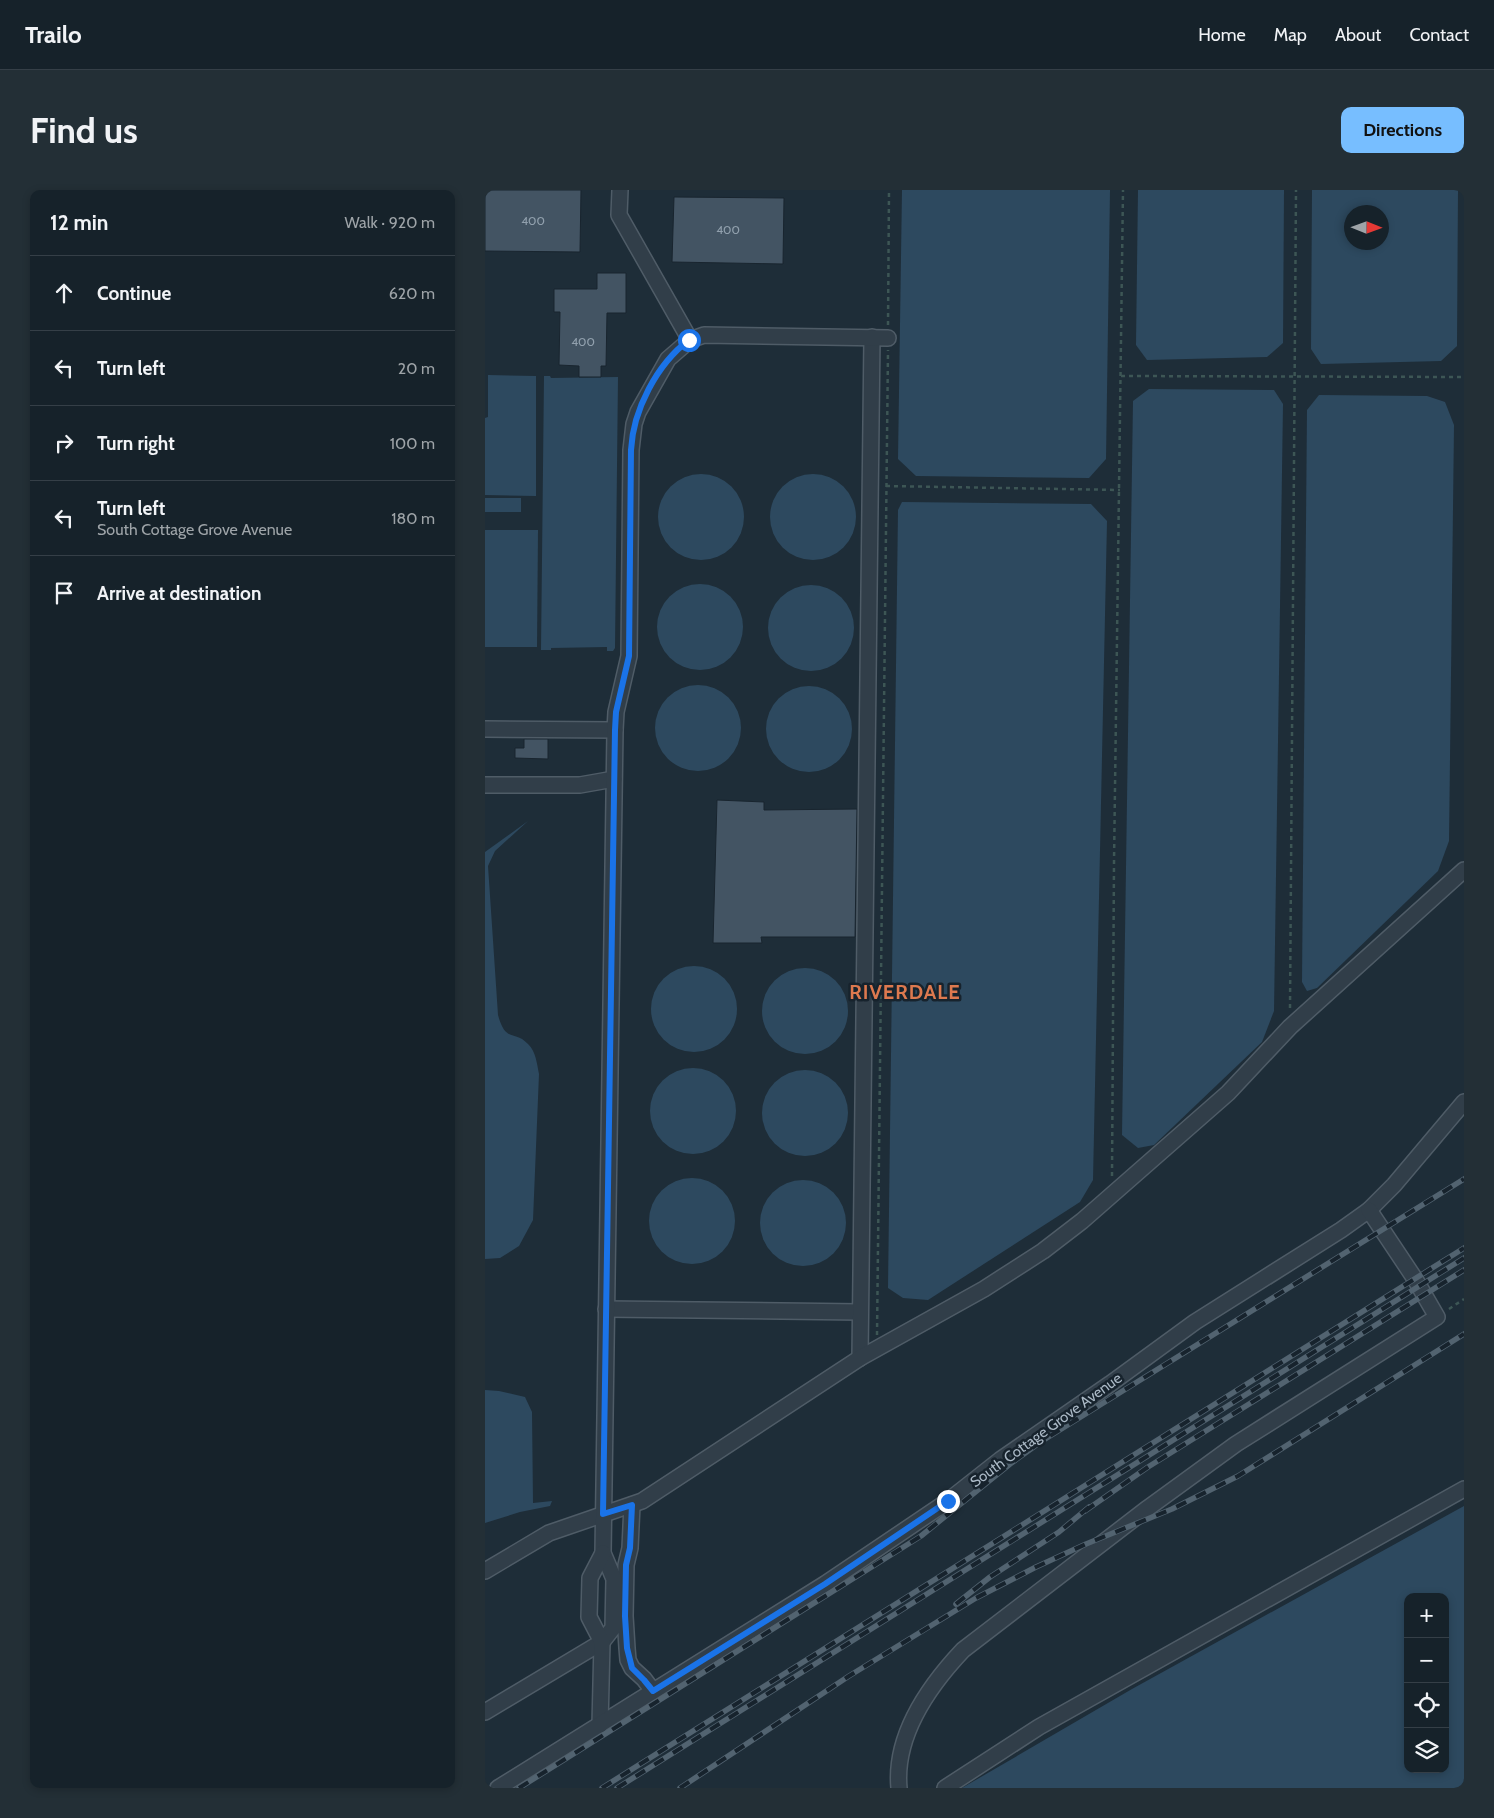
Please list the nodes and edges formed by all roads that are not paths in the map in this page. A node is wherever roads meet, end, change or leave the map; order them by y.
1 (620, 190) edge
2 (872, 337) junction
3 (888, 338) road end
4 (689, 340) junction
5 (485, 729) edge
6 (615, 730) junction
7 (614, 780) junction
8 (485, 785) edge
9 (1464, 870) edge
10 (1464, 1102) edge
11 (1369, 1210) junction
12 (606, 1309) junction
13 (860, 1312) junction
14 (860, 1358) junction
15 (1464, 1489) edge
16 (632, 1505) junction
17 (603, 1514) junction
18 (603, 1553) junction
19 (485, 1572) edge
20 (602, 1642) junction
21 (653, 1691) junction
22 (485, 1712) edge
23 (600, 1725) junction
24 (498, 1788) edge
25 (899, 1788) edge
26 (945, 1788) edge

1 - 4 street
2 - 3 street
2 - 4 street
2 - 13 street
4 - 6 street
5 - 6 street
6 - 7 street
7 - 8 street
7 - 12 street
9 - 14 street
10 - 11 street, South Cottage Grove Avenue
11 - 21 street, South Cottage Grove Avenue
11 - 25 street
12 - 13 street
12 - 17 street
13 - 14 street
14 - 16 street
15 - 26 street
16 - 17 street
16 - 21 street
17 - 18 street
17 - 19 street
18 - 20 street
18 - 20 street
20 - 22 street
20 - 23 street
21 - 23 street, South Cottage Grove Avenue
23 - 24 street, South Cottage Grove Avenue

